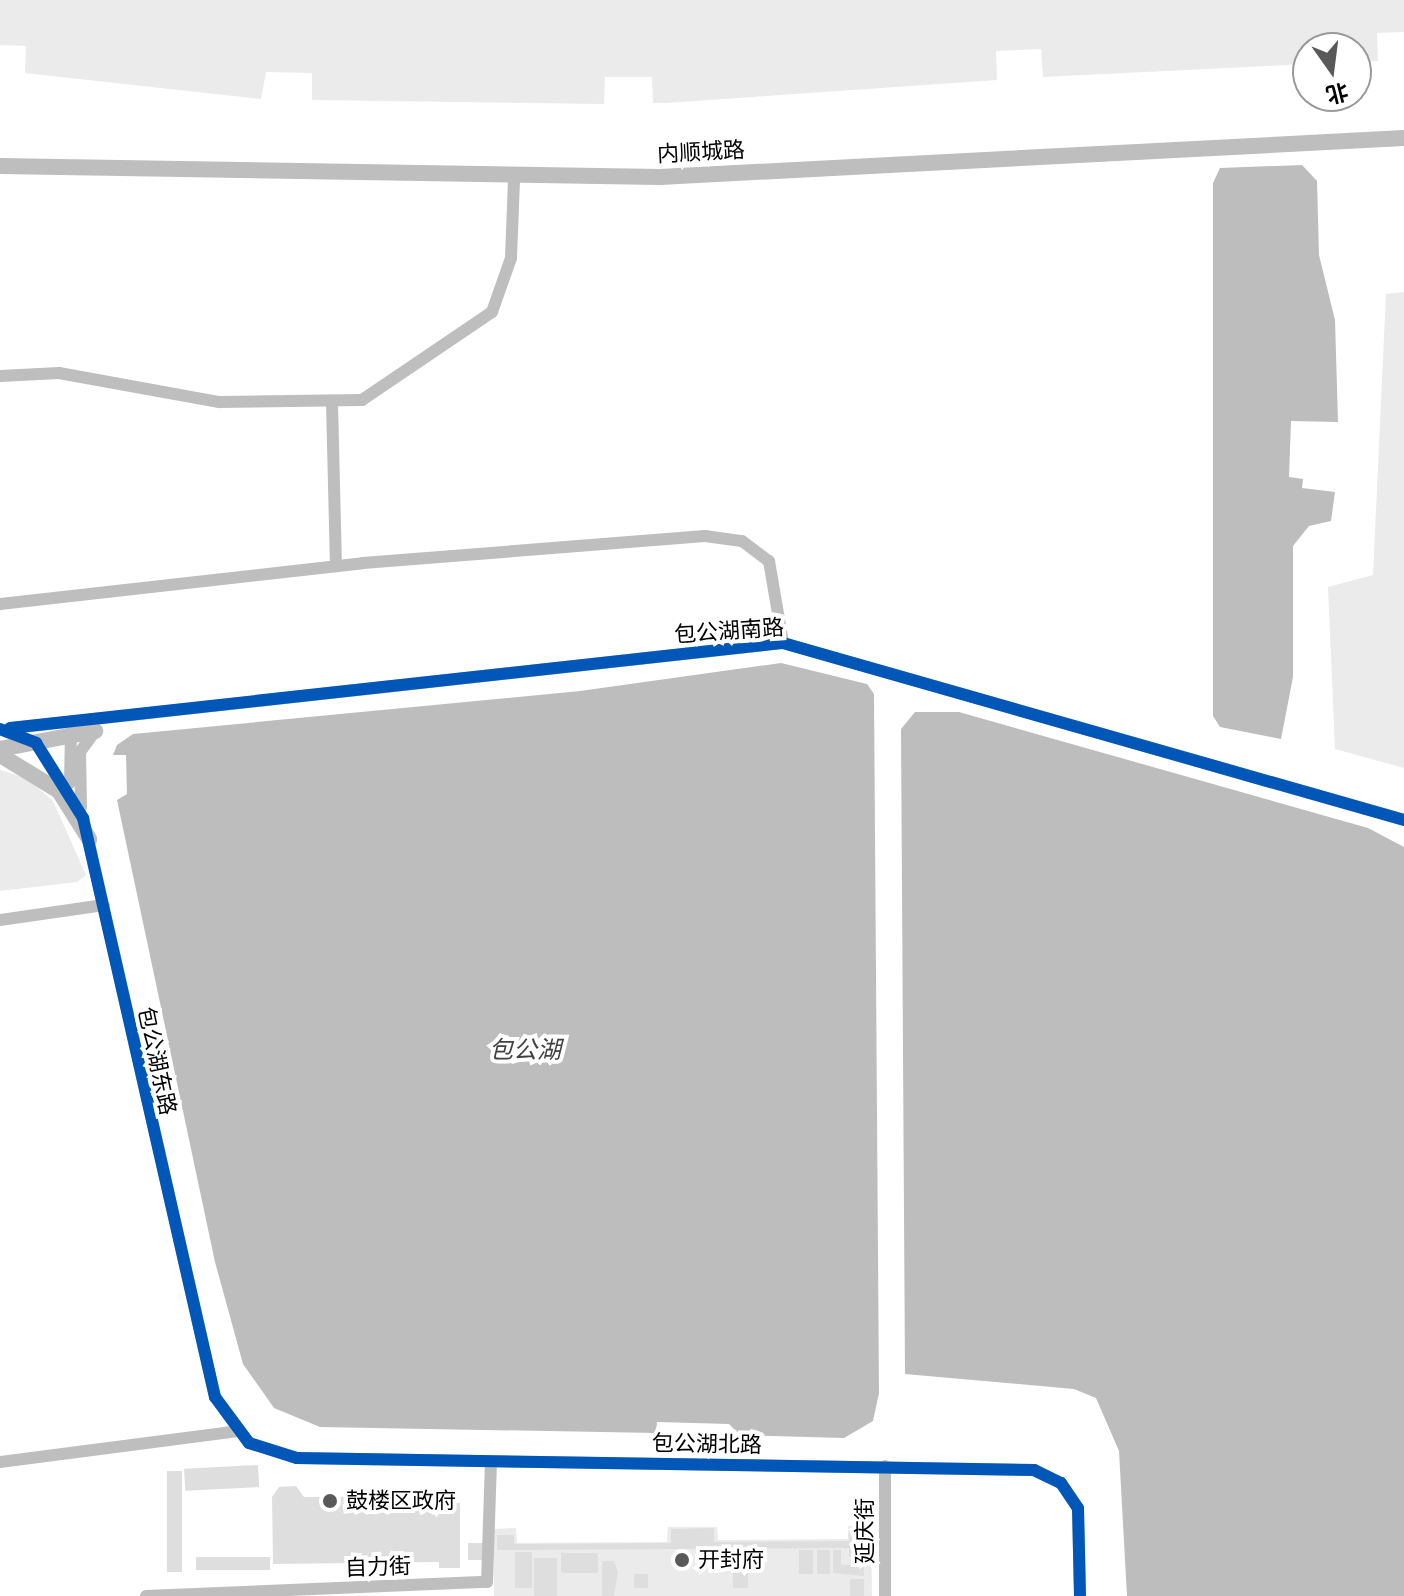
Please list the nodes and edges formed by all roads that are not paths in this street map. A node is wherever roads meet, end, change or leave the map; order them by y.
1 (1404, 138) edge
2 (0, 166) edge
3 (514, 179) junction
4 (0, 376) edge
5 (332, 403) junction
6 (336, 566) junction
7 (0, 604) edge
8 (783, 643) junction
9 (89, 726) junction
10 (0, 729) edge
11 (68, 736) junction
12 (36, 743) junction
13 (0, 752) edge
14 (71, 791) junction
15 (79, 815) junction
16 (1404, 820) edge
17 (89, 839) joint
18 (104, 905) junction
19 (0, 920) edge
20 (238, 1431) junction
21 (491, 1461) junction
22 (0, 1462) edge
23 (885, 1466) junction
24 (327, 1593) edge
25 (146, 1596) edge
26 (885, 1596) edge
27 (1080, 1596) edge

1 - 3 street, 内顺城路
2 - 3 street, 内顺城路
3 - 5 street
4 - 5 street
5 - 6 street
6 - 7 street
6 - 8 street
8 - 9 street, 包公湖南路
8 - 16 street, 包公湖南路
9 - 10 street
9 - 11 street
9 - 15 street
10 - 12 street
11 - 12 street
11 - 14 street
12 - 13 street
12 - 14 street
13 - 15 street
14 - 15 street
15 - 17 street
17 - 18 street, 包公湖东路
18 - 19 street
18 - 20 street, 包公湖东路
20 - 21 street, 包公湖北路
20 - 22 street
21 - 23 street, 包公湖北路
21 - 24 street, 自力街
23 - 26 street, 延庆街
23 - 27 street, 包公湖北路
24 - 25 street, 自力街

